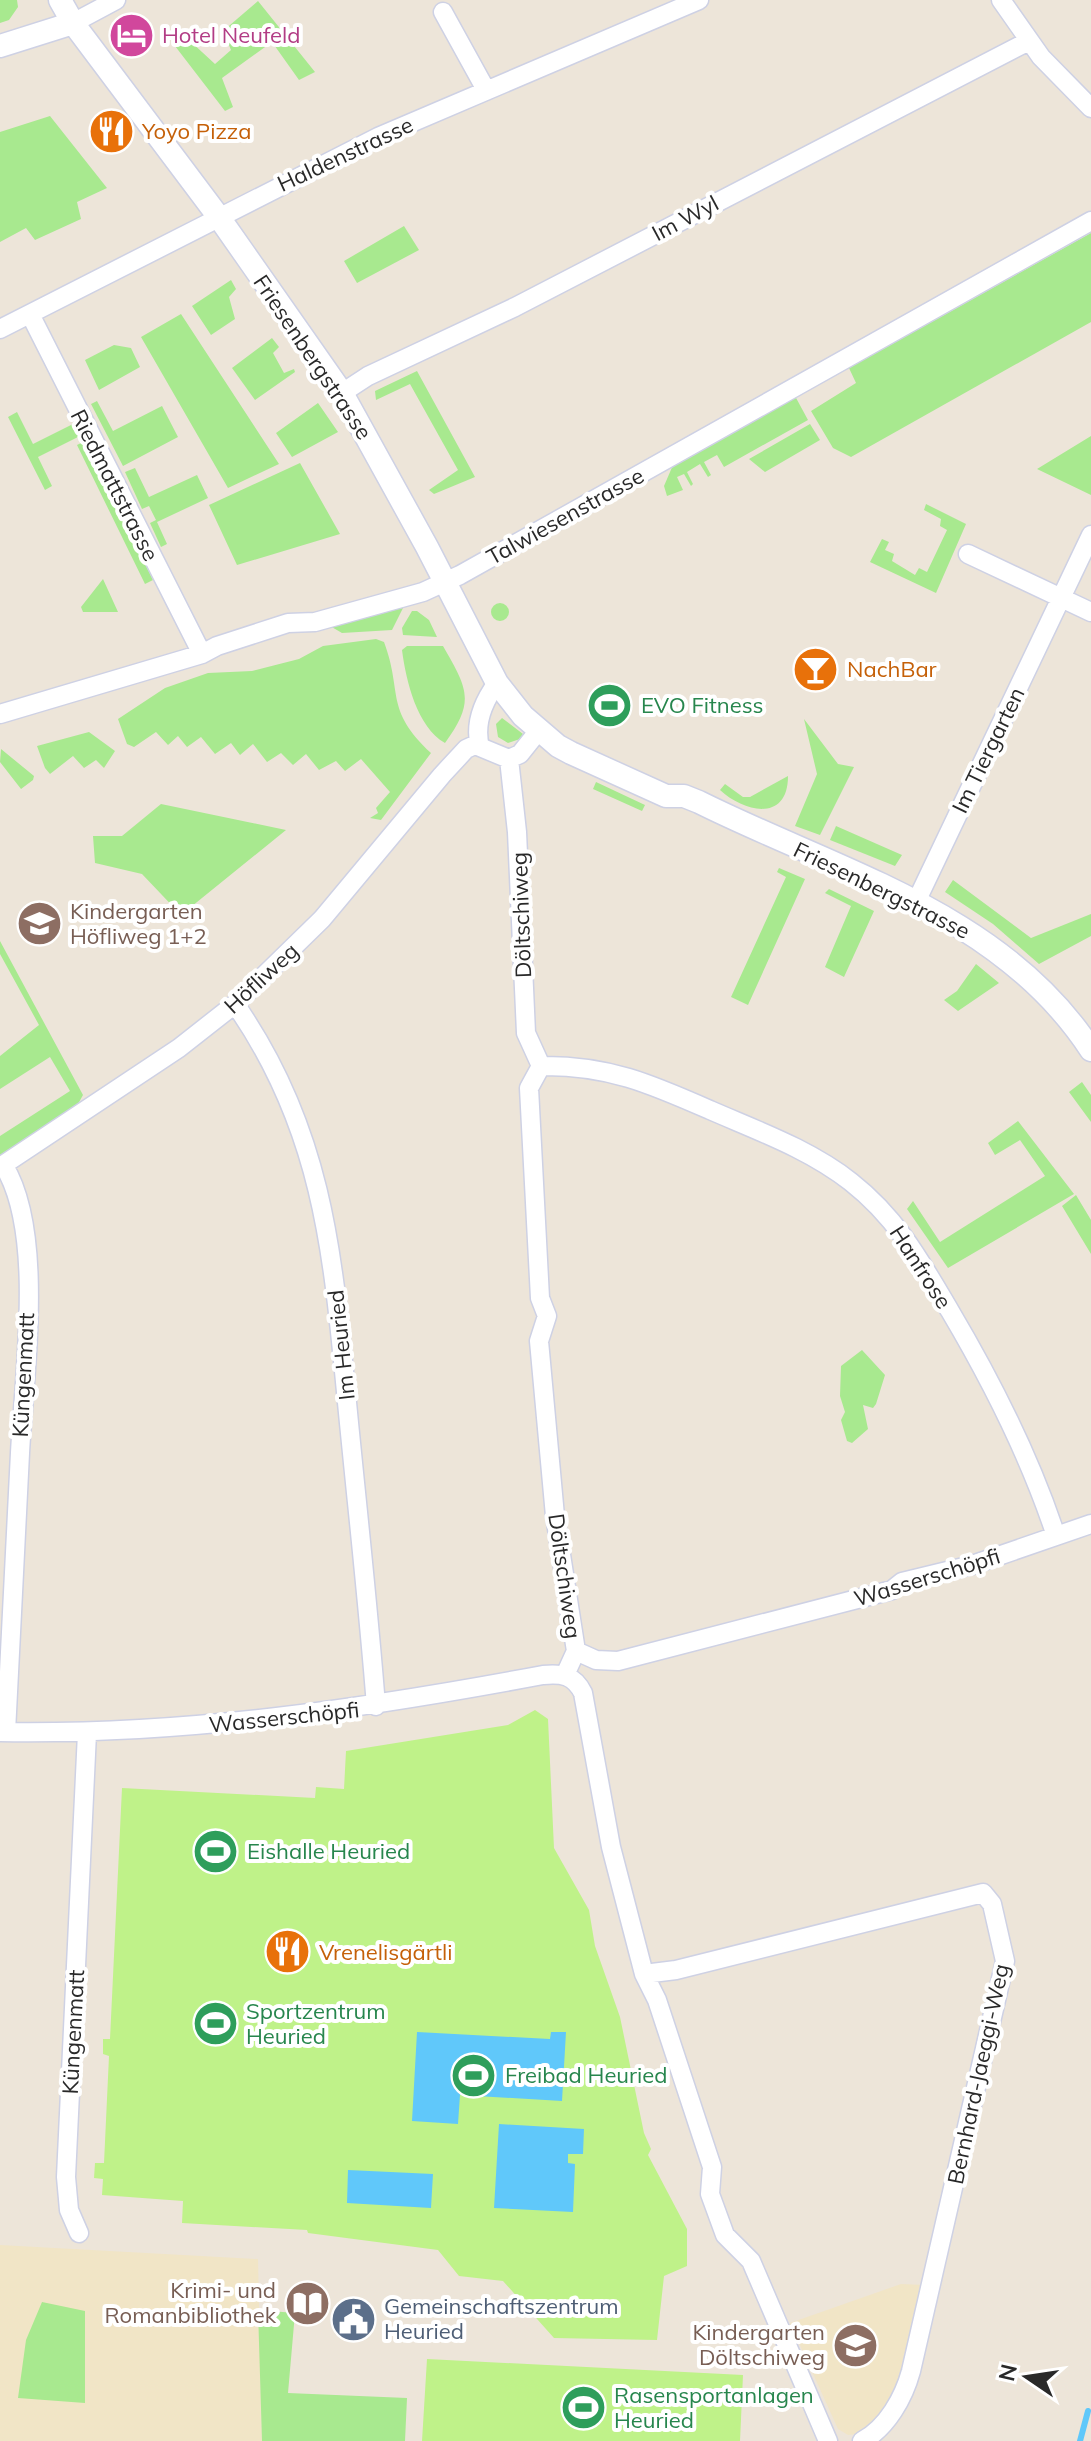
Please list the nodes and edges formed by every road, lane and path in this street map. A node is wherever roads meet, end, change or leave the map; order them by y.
1 (60, 0) edge
2 (116, 0) edge
3 (699, 0) edge
4 (1001, 0) edge
5 (443, 12) dead end
6 (73, 23) junction
7 (1029, 41) junction
8 (0, 46) edge
9 (486, 90) junction
10 (1091, 108) edge
11 (218, 216) junction
12 (1091, 221) edge
13 (30, 314) junction
14 (0, 329) edge
15 (342, 393) junction
16 (1091, 535) edge
17 (968, 554) dead end
18 (444, 582) junction
19 (1061, 598) junction
20 (1091, 612) edge
21 (202, 654) junction
22 (497, 683) junction
23 (0, 714) edge
24 (540, 729) junction
25 (479, 743) junction
26 (509, 759) junction
27 (916, 902) junction
28 (235, 1004) junction
29 (1091, 1050) edge
30 (541, 1066) junction
31 (2, 1166) edge
32 (1091, 1524) edge
33 (1056, 1536) junction
34 (574, 1645) junction
35 (565, 1675) junction
36 (376, 1706) junction
37 (3, 1732) edge
38 (87, 1733) junction
39 (644, 1974) junction
40 (79, 2233) dead end
41 (828, 2441) edge
42 (862, 2441) edge

1 - 6 street, Friesenbergstrasse
2 - 6 street
3 - 9 street, Haldenstrasse
4 - 7 street
5 - 9 street
6 - 8 street
6 - 11 street, Friesenbergstrasse
7 - 10 street
7 - 15 street, Im Wyl
9 - 11 street, Haldenstrasse
11 - 13 street, Haldenstrasse
11 - 15 street, Friesenbergstrasse
12 - 18 street, Talwiesenstrasse
13 - 14 street, Haldenstrasse
13 - 21 street, Riedmattstrasse
15 - 18 street, Friesenbergstrasse
16 - 19 street, Im Tiergarten
17 - 19 street
18 - 21 street, Talwiesenstrasse
18 - 22 street, Friesenbergstrasse
19 - 20 street
19 - 27 street, Im Tiergarten
21 - 23 street, Talwiesenstrasse
22 - 24 street, Friesenbergstrasse
22 - 25 street
24 - 26 street
24 - 27 street, Friesenbergstrasse
25 - 26 street
25 - 28 street, Höfliweg
26 - 30 street, Döltschiweg
27 - 29 street, Friesenbergstrasse
28 - 31 street, Höfliweg
28 - 36 street, Im Heuried
30 - 33 street, Hanfrose
30 - 34 street, Döltschiweg
31 - 37 street, Küngenmatt
32 - 33 street, Wasserschöpfi
33 - 34 street, Wasserschöpfi
34 - 35 street, Döltschiweg
35 - 36 street, Wasserschöpfi
35 - 39 street
36 - 38 street, Wasserschöpfi
37 - 38 street, Wasserschöpfi
38 - 40 street, Küngenmatt
39 - 41 street
39 - 42 street, Bernhard-Jaeggi-Weg

